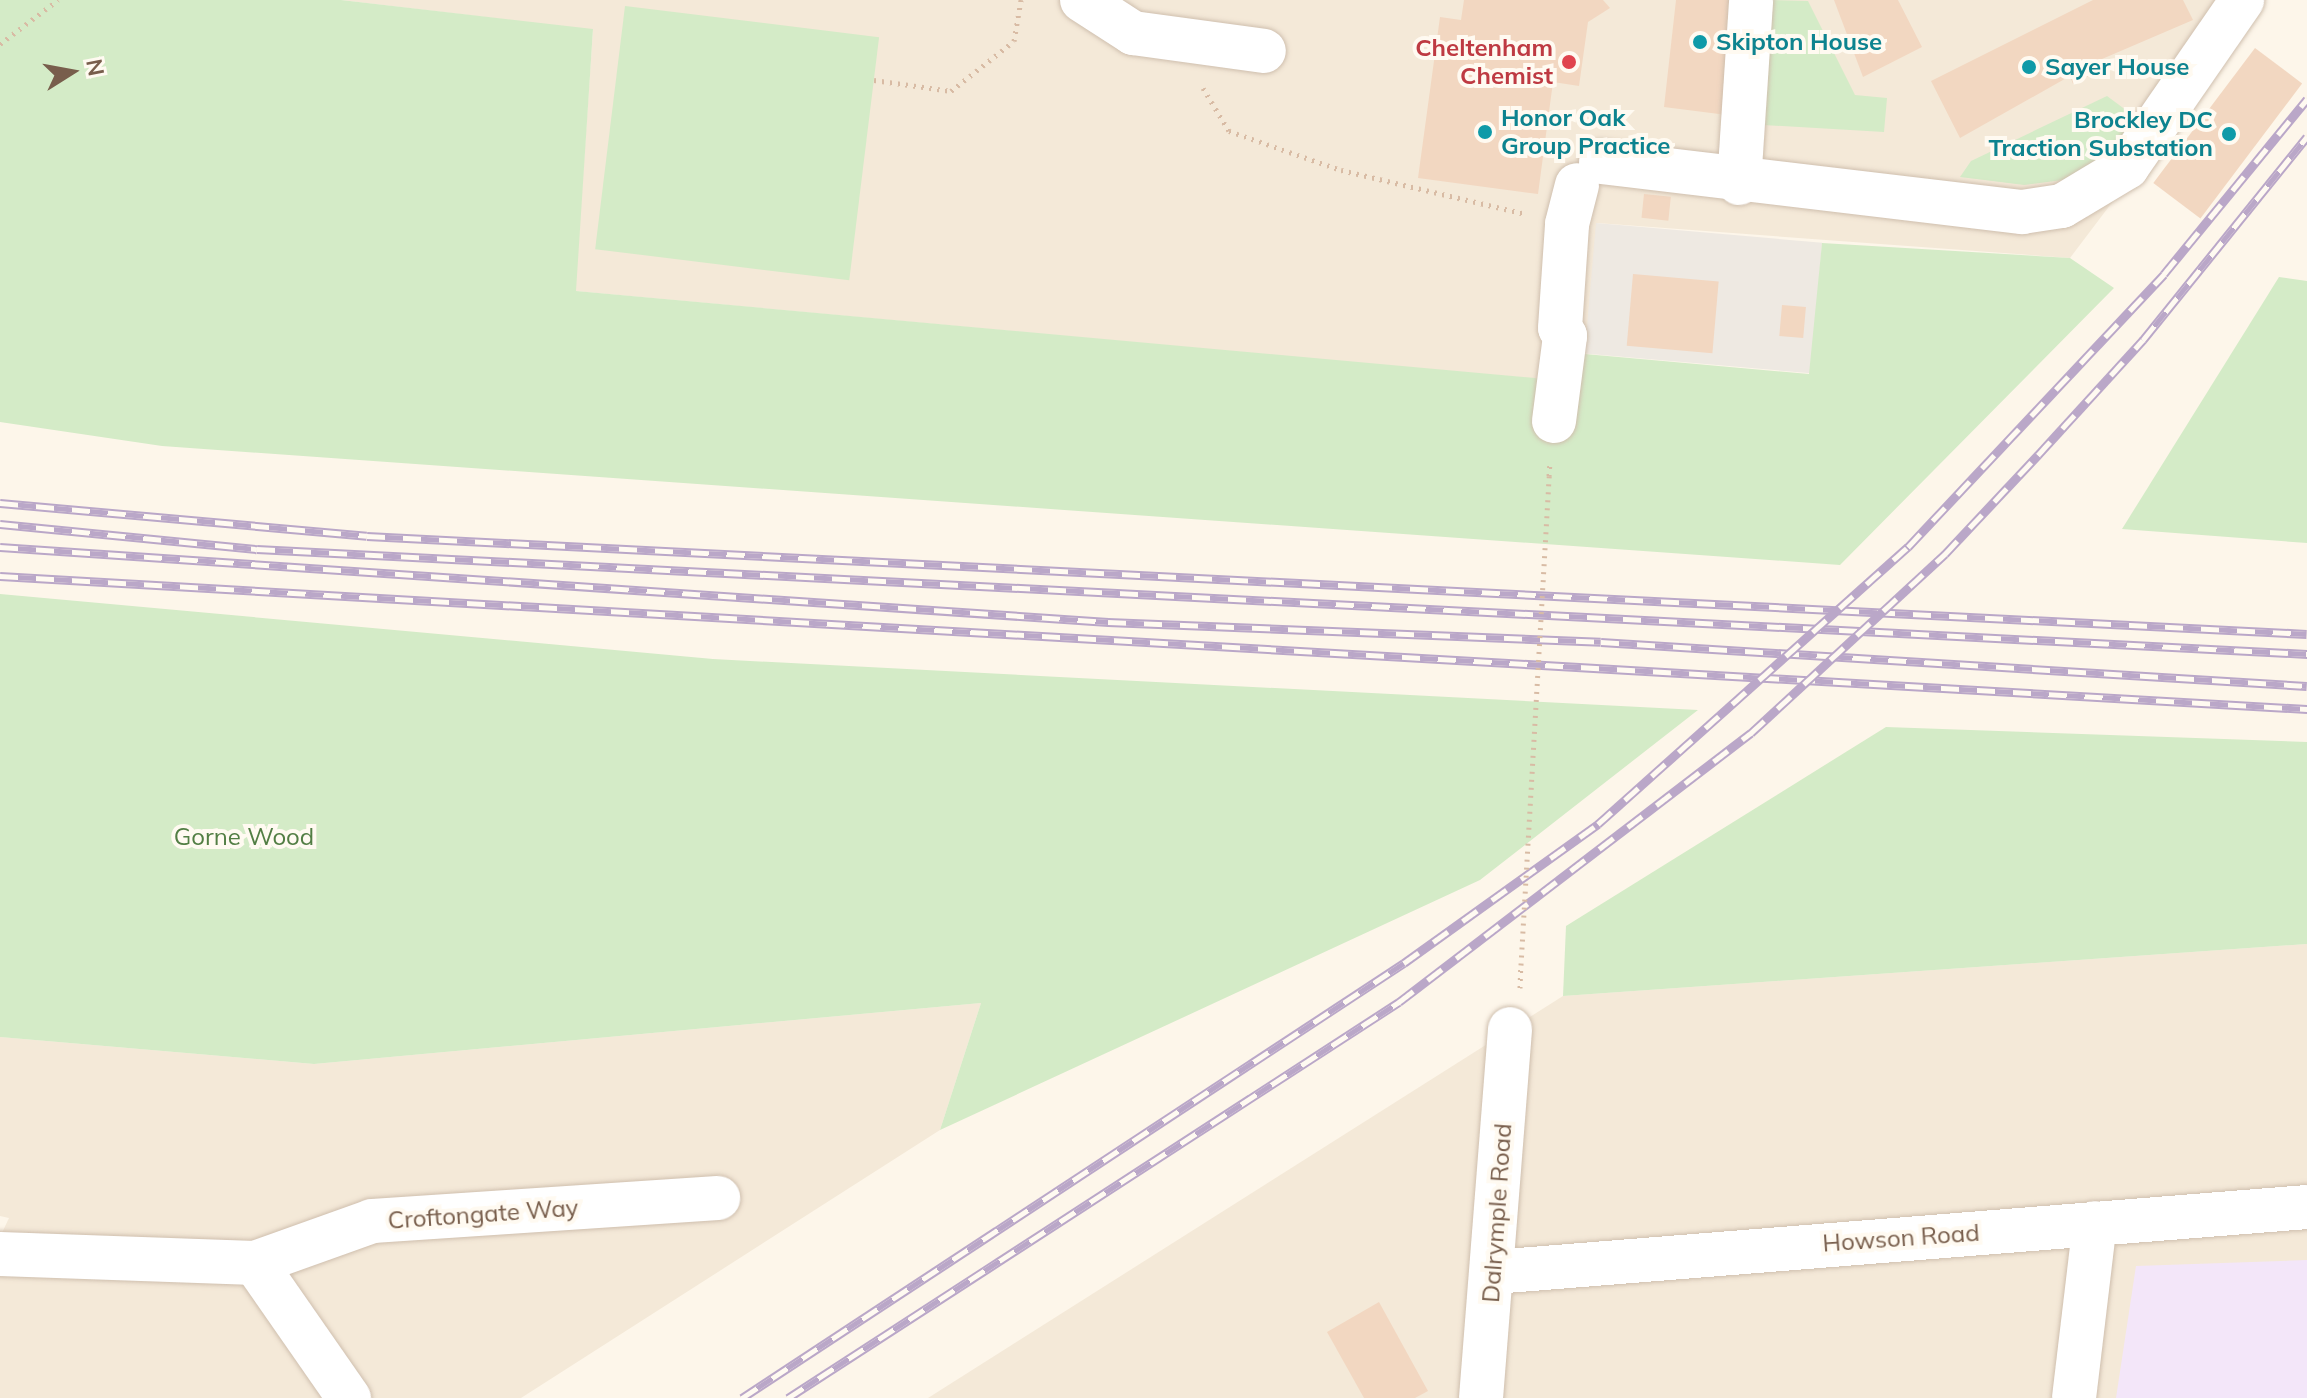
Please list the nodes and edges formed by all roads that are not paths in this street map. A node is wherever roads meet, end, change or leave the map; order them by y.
1 (1082, 0) edge
2 (1751, 0) edge
3 (2242, 0) edge
4 (1264, 51) dead end
5 (1739, 183) junction
6 (1554, 421) dead end
7 (1510, 1029) dead end
8 (718, 1198) dead end
9 (2307, 1207) edge
10 (2095, 1223) junction
11 (0, 1254) edge
12 (255, 1263) junction
13 (1494, 1272) junction
14 (349, 1398) edge
15 (1481, 1398) edge
16 (2074, 1398) edge

1 - 4 street
2 - 5 street
3 - 5 street
5 - 6 street
7 - 13 street, Dalrymple Road
8 - 12 street, Croftongate Way
9 - 10 street, Howson Road
10 - 13 street, Howson Road
10 - 16 street
11 - 12 street, Croftongate Way
12 - 14 street
13 - 15 street, Dalrymple Road

